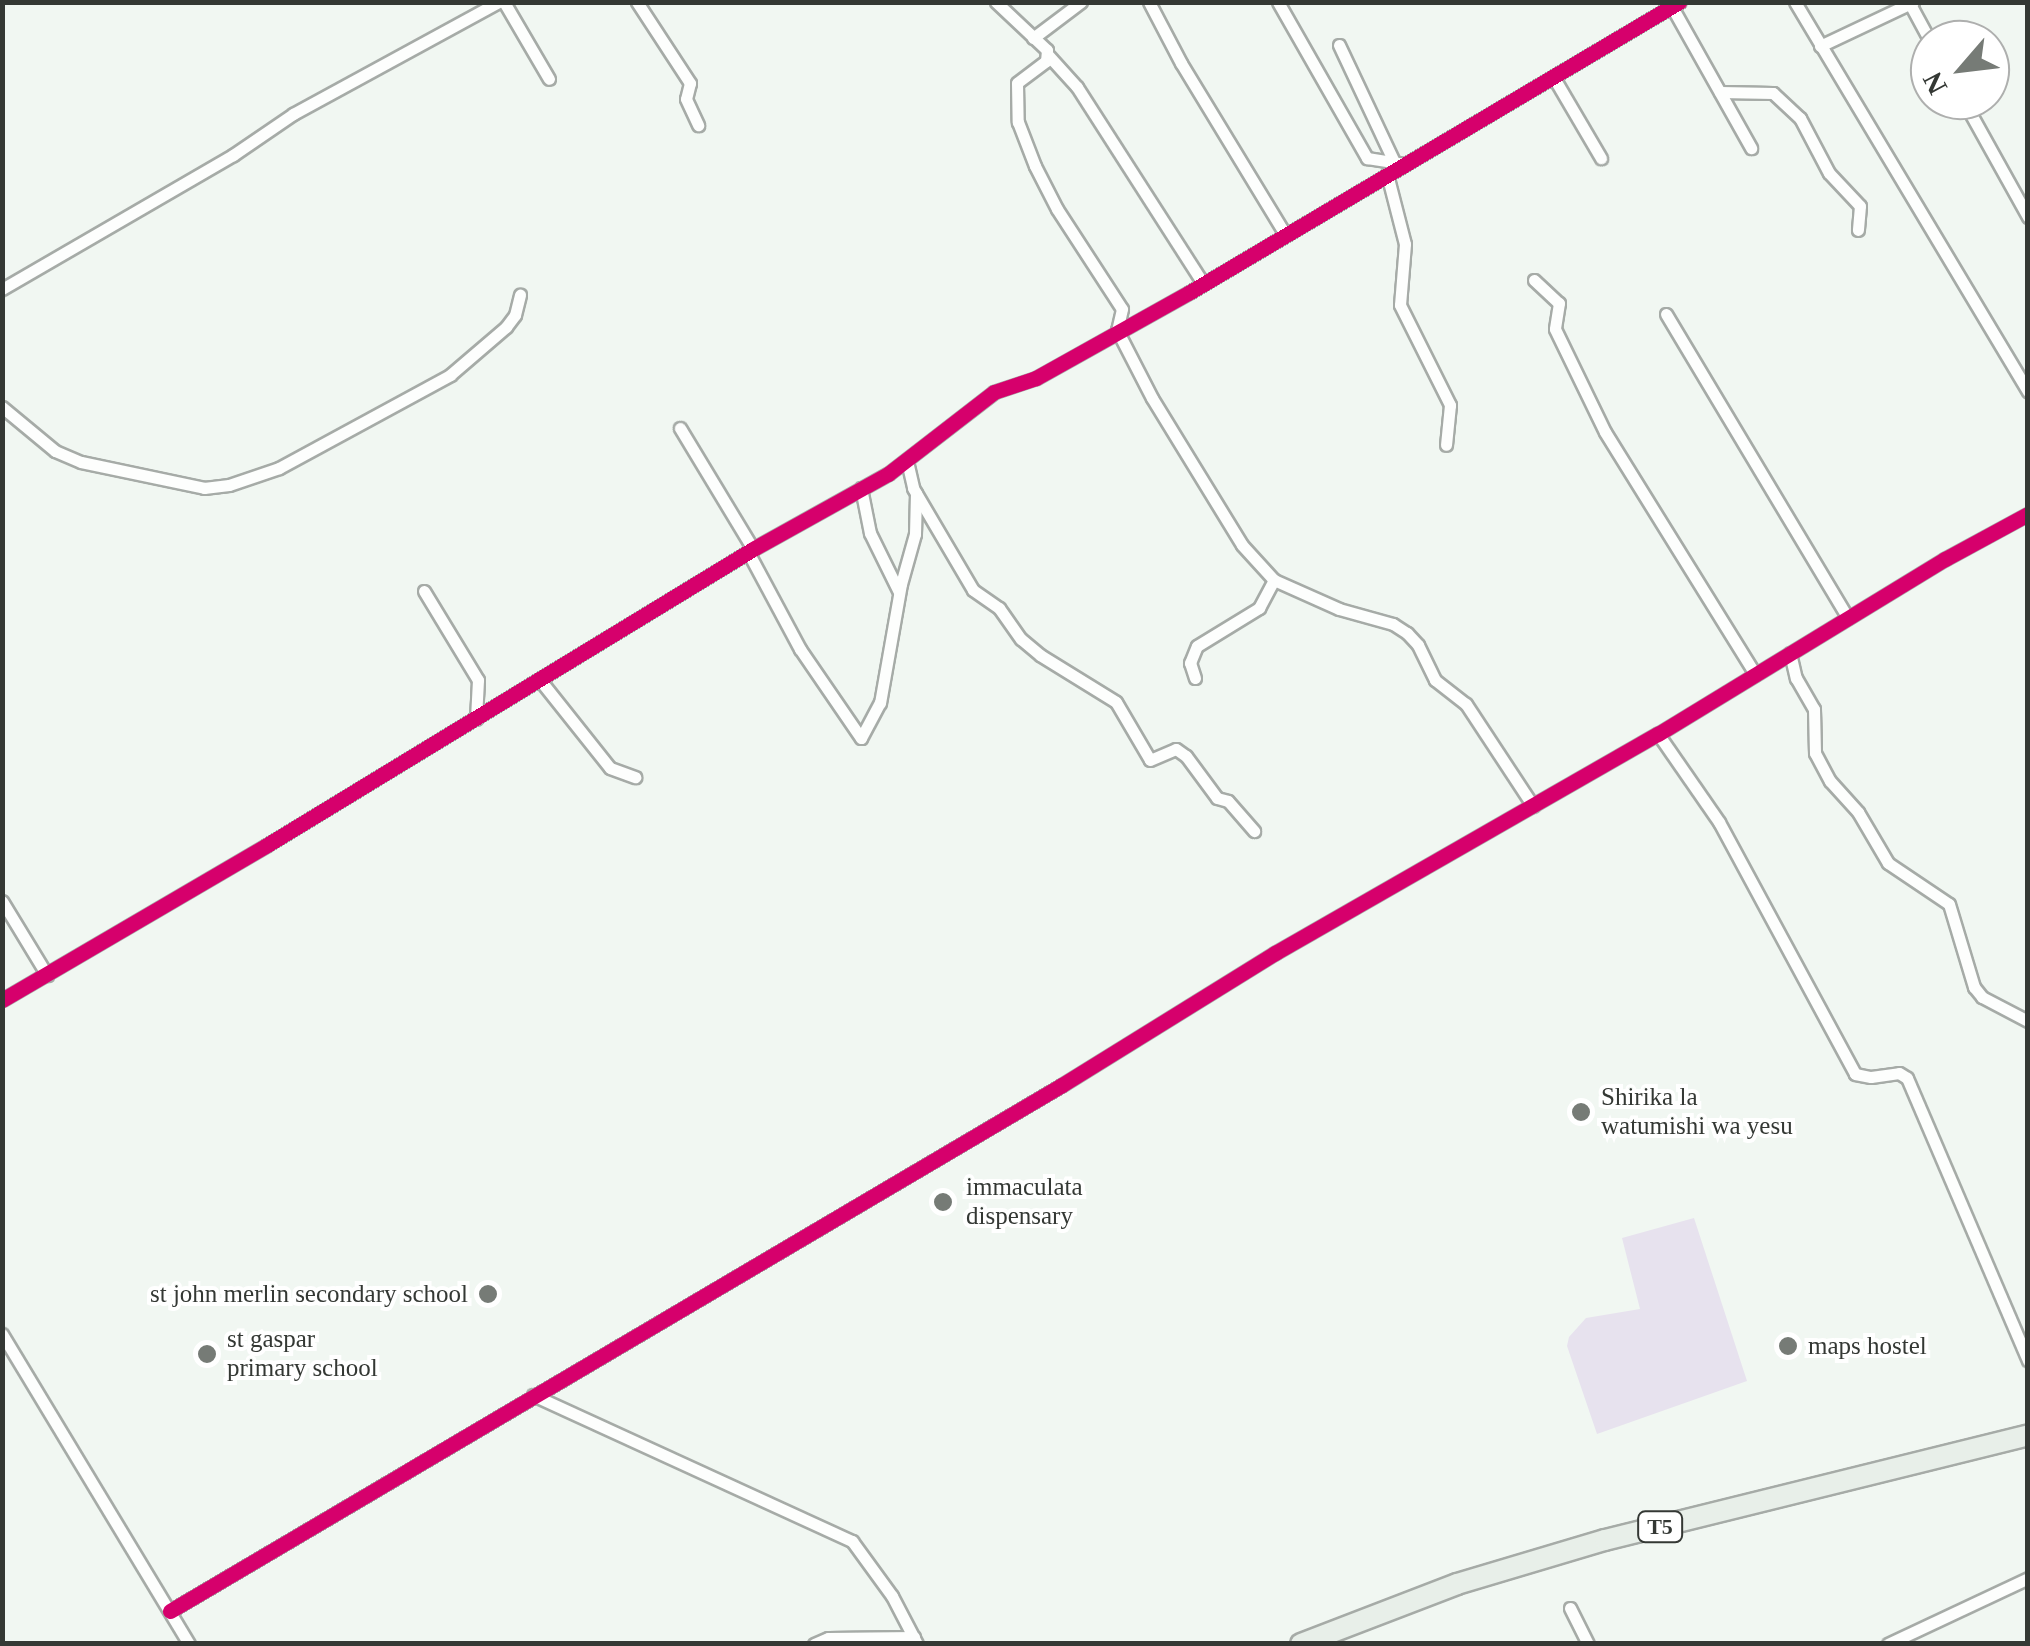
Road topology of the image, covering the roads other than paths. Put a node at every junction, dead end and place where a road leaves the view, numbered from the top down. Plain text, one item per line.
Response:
1 (501, 2) edge
2 (637, 2) edge
3 (996, 2) edge
4 (1082, 2) edge
5 (1149, 2) edge
6 (1278, 2) edge
7 (1796, 2) edge
8 (1911, 3) edge
9 (1676, 5) edge
10 (1033, 38) junction
11 (1339, 45) dead end
12 (1820, 46) junction
13 (1048, 55) junction
14 (1554, 78) junction
15 (548, 79) dead end
16 (1720, 92) junction
17 (1974, 120) edge
18 (698, 125) dead end
19 (1750, 148) dead end
20 (1601, 158) dead end
21 (1398, 162) junction
22 (1387, 174) junction
23 (2028, 217) edge
24 (1858, 230) dead end
25 (1285, 234) junction
26 (1534, 280) dead end
27 (1203, 283) junction
28 (2, 289) edge
29 (520, 295) dead end
30 (1666, 314) dead end
31 (1117, 330) junction
32 (2028, 392) edge
33 (2, 408) edge
34 (680, 428) dead end
35 (1446, 445) dead end
36 (907, 461) junction
37 (861, 488) junction
38 (916, 493) junction
39 (2028, 514) edge
40 (750, 551) junction
41 (1274, 580) junction
42 (424, 591) dead end
43 (899, 592) junction
44 (1848, 618) junction
45 (1790, 653) junction
46 (1755, 674) junction
47 (1195, 678) dead end
48 (540, 680) junction
49 (476, 719) junction
50 (1658, 734) junction
51 (635, 778) dead end
52 (1534, 806) junction
53 (1254, 831) dead end
54 (2, 901) edge
55 (47, 976) junction
56 (2, 1000) edge
57 (2028, 1021) edge
58 (2, 1334) edge
59 (2028, 1360) edge
60 (534, 1395) junction
61 (2028, 1435) edge
62 (2028, 1578) edge
63 (1570, 1608) dead end
64 (170, 1611) junction
65 (916, 1640) edge
66 (188, 1644) edge
67 (814, 1644) edge
68 (1301, 1644) edge
69 (1588, 1644) edge
70 (1888, 1644) edge

1 - 15 street
1 - 28 street
2 - 18 street
3 - 10 street
4 - 10 street
5 - 25 street
6 - 21 street
7 - 12 street
8 - 12 street
9 - 14 street
9 - 16 street
10 - 13 street
11 - 21 street
12 - 32 street
13 - 27 street
13 - 31 street
14 - 20 street
14 - 21 street
16 - 19 street
16 - 24 street
17 - 23 street
21 - 22 street
22 - 25 street
22 - 35 street
25 - 27 street
26 - 46 street
27 - 31 street
29 - 33 street
30 - 44 street
31 - 36 street
31 - 41 street
34 - 40 street
36 - 37 street
36 - 38 street
37 - 40 street
37 - 43 street
38 - 43 street
38 - 53 street
39 - 44 street
40 - 43 street
40 - 48 street
41 - 47 street
41 - 52 street
42 - 49 street
44 - 45 street
45 - 46 street
45 - 57 street
46 - 50 street
48 - 49 street
48 - 51 street
49 - 55 street
50 - 52 street
50 - 59 street
52 - 60 street
54 - 55 street
55 - 56 street
58 - 64 street
60 - 64 street
60 - 65 street
61 - 68 highway, T5
62 - 70 street
63 - 69 street
64 - 66 street
65 - 67 street

